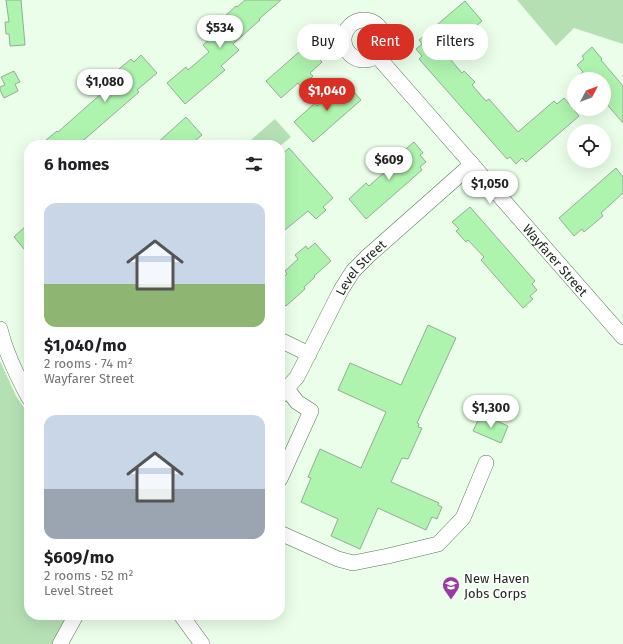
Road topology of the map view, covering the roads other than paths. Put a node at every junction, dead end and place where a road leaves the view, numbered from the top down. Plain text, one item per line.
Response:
1 (381, 60) edge
2 (472, 164) junction
3 (0, 329) edge
4 (623, 337) edge
5 (285, 342) edge
6 (309, 354) junction
7 (24, 388) edge
8 (285, 391) edge
9 (285, 394) edge
10 (486, 463) dead end
11 (285, 468) edge
12 (285, 535) edge
13 (73, 620) edge
14 (185, 620) edge
15 (60, 644) edge
16 (202, 644) edge

1 - 2 street, Wayfarer Street
2 - 4 street, Wayfarer Street
2 - 6 street, Level Street
3 - 7 street
5 - 6 street
6 - 8 street, Level Street
9 - 11 street
10 - 12 street
13 - 15 street
14 - 16 street

